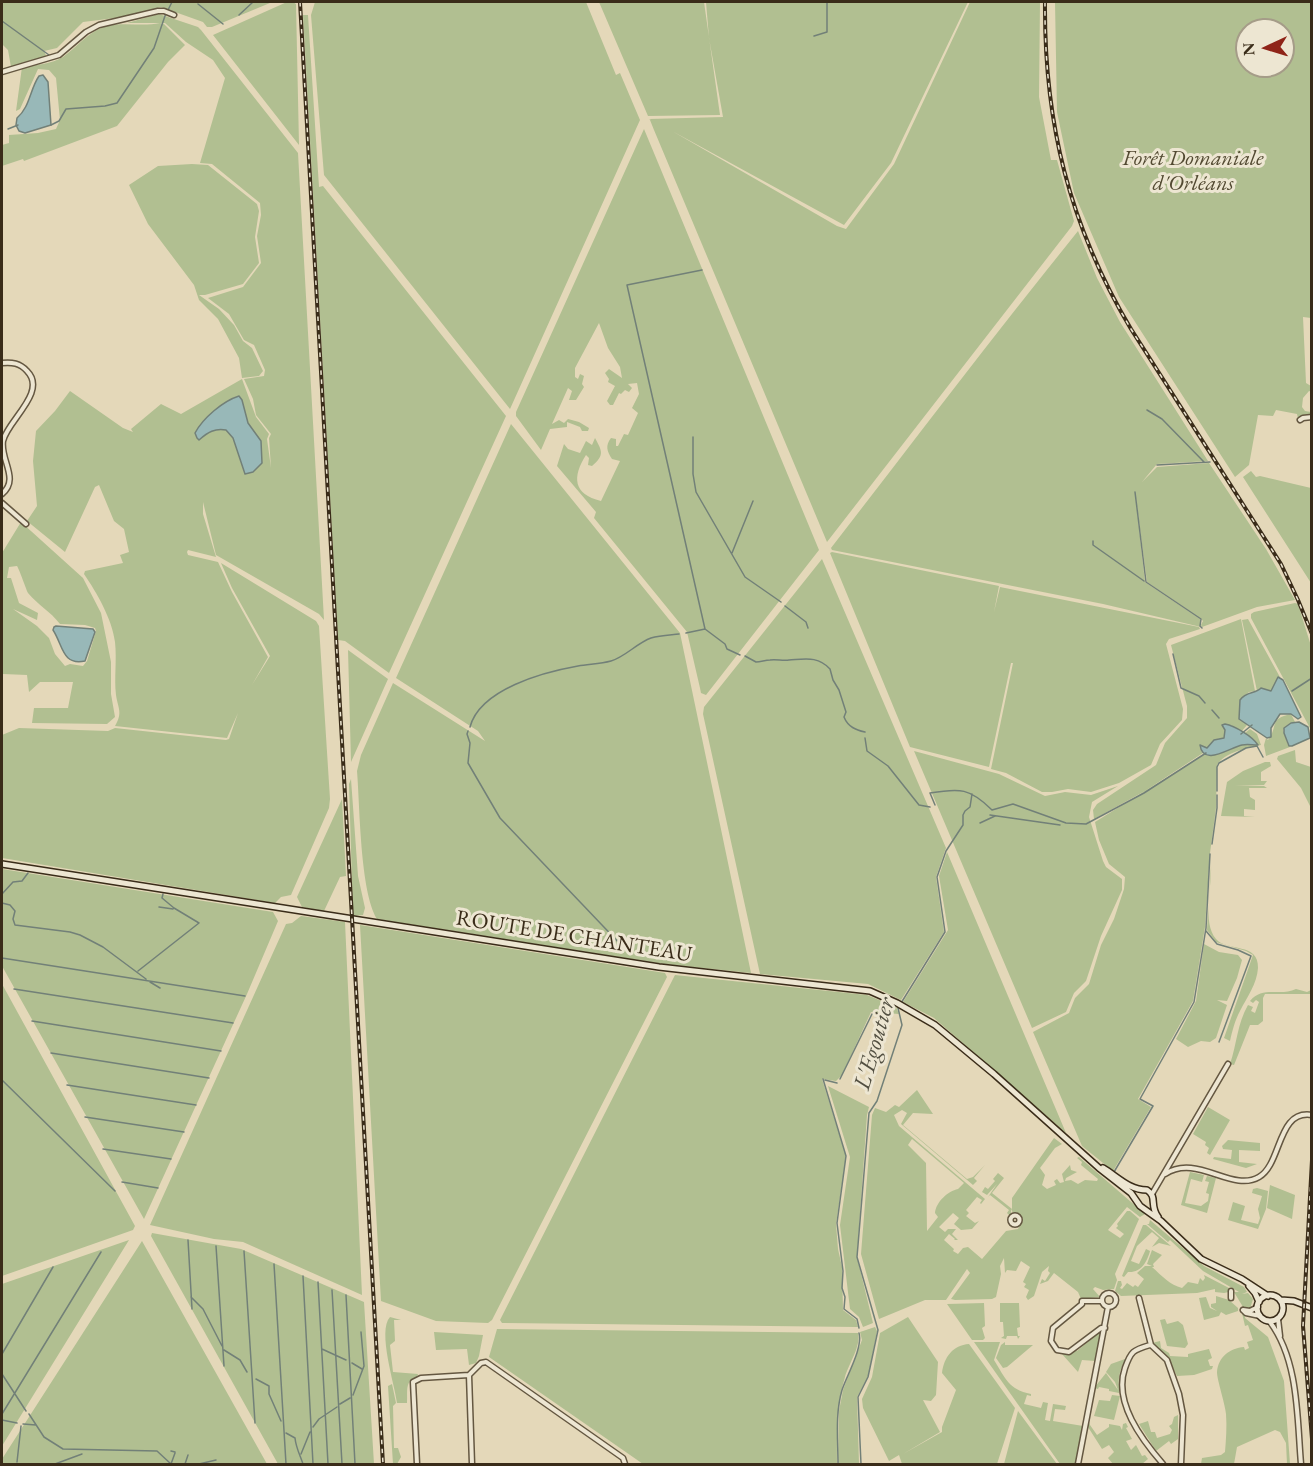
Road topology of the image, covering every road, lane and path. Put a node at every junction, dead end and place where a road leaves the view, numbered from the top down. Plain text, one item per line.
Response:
1 (174, 15) dead end
2 (2, 72) edge
3 (2, 363) edge
4 (1311, 417) edge
5 (1300, 420) dead end
6 (2, 494) edge
7 (2, 503) edge
8 (26, 524) dead end
9 (2, 864) edge
10 (1228, 1064) dead end
11 (1311, 1115) edge
12 (1088, 1158) junction
13 (1164, 1176) junction
14 (1143, 1190) junction
15 (1152, 1194) junction
16 (1136, 1198) junction
17 (1152, 1203) junction
18 (1142, 1206) junction
19 (1161, 1221) junction
20 (1230, 1274) junction
21 (1231, 1291) dead end
22 (1268, 1296) junction
23 (1139, 1298) dead end
24 (1231, 1298) dead end
25 (1281, 1300) junction
26 (1102, 1301) junction
27 (1258, 1305) junction
28 (1302, 1305) junction
29 (1108, 1307) junction
30 (1311, 1308) edge
31 (1283, 1311) junction
32 (1260, 1316) junction
33 (1278, 1319) junction
34 (1270, 1322) junction
35 (1105, 1328) junction
36 (1281, 1343) junction
37 (1151, 1345) junction
38 (469, 1375) junction
39 (417, 1464) edge
40 (472, 1464) edge
41 (625, 1464) edge
42 (1078, 1464) edge
43 (1163, 1464) edge
44 (1181, 1464) edge
45 (1301, 1464) edge

1 - 2 street
3 - 6 street
4 - 5 street
7 - 8 street
9 - 12 main road, ROUTE DE CHANTEAU
10 - 13 street
11 - 13 street
12 - 14 main road, ROUTE DE CHANTEAU
12 - 16 main road, ROUTE DE CHANTEAU
13 - 14 street
13 - 15 street
14 - 15 main road, ROUTE DE CHANTEAU
14 - 16 main road
15 - 17 main road, ROUTE DE CHANTEAU
16 - 18 main road, ROUTE DE CHANTEAU
17 - 18 main road
17 - 19 main road, ROUTE DE CHANTEAU
18 - 19 main road, ROUTE DE CHANTEAU
19 - 20 main road, ROUTE DE CHANTEAU
20 - 22 main road, ROUTE DE CHANTEAU
20 - 27 main road, ROUTE DE CHANTEAU
21 - 24 street
22 - 25 main road
22 - 27 main road
23 - 37 street
25 - 28 main road
25 - 31 main road
26 - 29 street
26 - 29 street
26 - 35 street
27 - 32 main road
27 - 32 street
28 - 30 main road
28 - 31 main road
29 - 35 street
31 - 33 main road
32 - 34 main road
33 - 34 main road
33 - 36 street
34 - 36 street
35 - 42 street
36 - 45 street
37 - 43 street
37 - 44 street
38 - 39 street
38 - 40 street
38 - 41 street

